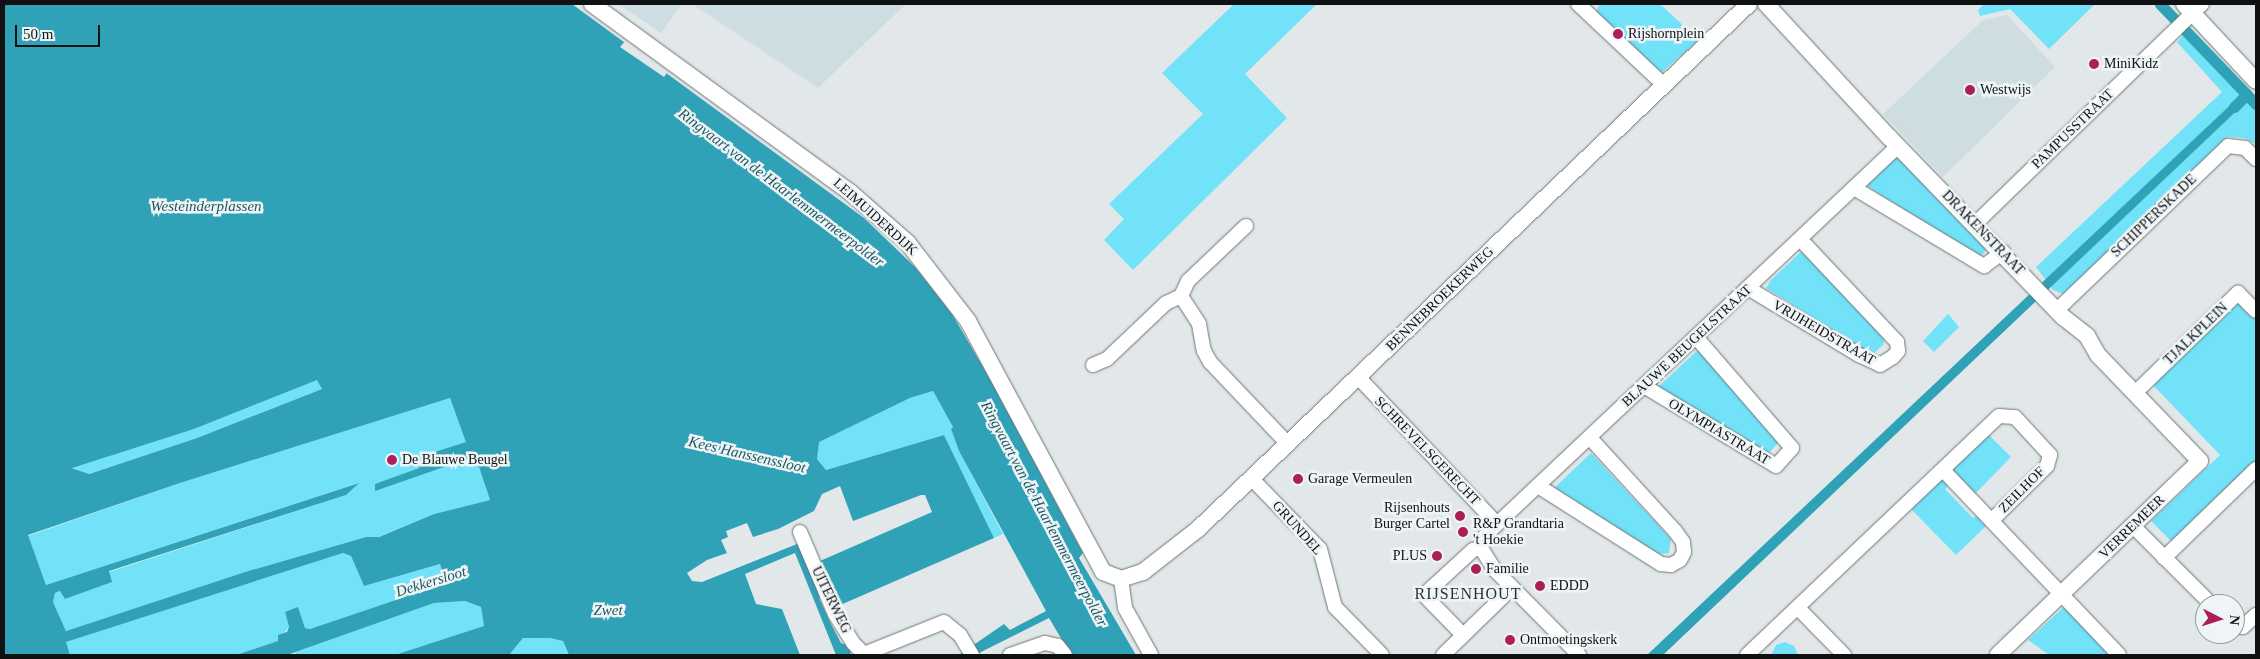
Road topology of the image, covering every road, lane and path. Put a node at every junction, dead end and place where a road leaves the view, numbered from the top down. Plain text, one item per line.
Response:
1 (592, 4) edge
2 (1750, 4) edge
3 (1766, 4) edge
4 (1585, 6) edge
5 (2191, 9) edge
6 (2256, 81) edge
7 (1664, 85) junction
8 (1898, 146) junction
9 (2256, 159) edge
10 (1854, 188) junction
11 (1976, 224) junction
12 (1246, 226) dead end
13 (1800, 239) junction
14 (2004, 252) junction
15 (1748, 288) junction
16 (1181, 296) junction
17 (2053, 304) junction
18 (2256, 311) edge
19 (1696, 338) junction
20 (1093, 365) dead end
21 (1358, 378) junction
22 (1644, 386) junction
23 (2135, 392) junction
24 (1590, 438) junction
25 (1288, 444) junction
26 (2200, 460) joint
27 (2256, 469) edge
28 (1943, 470) junction
29 (1254, 476) junction
30 (1538, 486) junction
31 (1992, 520) junction
32 (1497, 524) junction
33 (2133, 526) junction
34 (800, 532) dead end
35 (1481, 548) junction
36 (2164, 558) junction
37 (1121, 579) junction
38 (1512, 588) junction
39 (2063, 594) junction
40 (2202, 594) edge
41 (1798, 608) junction
42 (2256, 614) edge
43 (2245, 622) edge
44 (1463, 635) junction
45 (970, 650) edge
46 (1010, 655) edge
47 (1065, 655) edge
48 (1151, 655) edge
49 (1382, 655) edge
50 (1442, 655) edge
51 (1579, 655) edge
52 (1747, 655) edge
53 (1844, 655) edge
54 (1998, 655) edge
55 (2119, 655) edge

1 - 37 street, LEIMUIDERDIJK
2 - 7 street, BENNEBROEKERWEG
3 - 8 street, DRAKENSTRAAT
4 - 7 street
5 - 6 street
5 - 11 street, PAMPUSSTRAAT
7 - 21 street, BENNEBROEKERWEG
8 - 10 street, BLAUWE BEUGELSTRAAT
8 - 11 street, DRAKENSTRAAT
9 - 17 street, SCHIPPERSKADE
10 - 13 street, BLAUWE BEUGELSTRAAT
10 - 14 street
11 - 14 street, DRAKENSTRAAT
12 - 16 street
13 - 15 street, BLAUWE BEUGELSTRAAT
13 - 15 street, VRIJHEIDSTRAAT
14 - 17 street, DRAKENSTRAAT
15 - 19 street, BLAUWE BEUGELSTRAAT
16 - 20 street
16 - 25 street
17 - 23 street, DRAKENSTRAAT
18 - 23 street, TJALKPLEIN
19 - 22 street, BLAUWE BEUGELSTRAAT
19 - 22 street, OLYMPIASTRAAT
21 - 25 street, BENNEBROEKERWEG
21 - 32 street, SCHREVELSGERECHT
22 - 24 street, BLAUWE BEUGELSTRAAT
23 - 26 street, DRAKENSTRAAT
24 - 30 street, BLAUWE BEUGELSTRAAT
24 - 30 street
25 - 29 street, BENNEBROEKERWEG
26 - 33 street, VERREMEER
27 - 36 street
28 - 31 street, ZEILHOF
28 - 31 street, ZEILHOF
28 - 41 street, ZEILHOF
29 - 37 street, BENNEBROEKERWEG
29 - 49 street, GRUNDEL
30 - 32 street, BLAUWE BEUGELSTRAAT
31 - 39 street, ZEILHOF
32 - 35 street, BLAUWE BEUGELSTRAAT
33 - 36 street
33 - 39 street, VERREMEER
34 - 45 street, UITERWEG
35 - 38 street
35 - 44 street
36 - 40 street
37 - 48 street
38 - 44 street
38 - 51 street
39 - 54 street, VERREMEER
39 - 55 street
41 - 52 street, ZEILHOF
41 - 53 street
42 - 43 street
44 - 50 street
46 - 47 street

